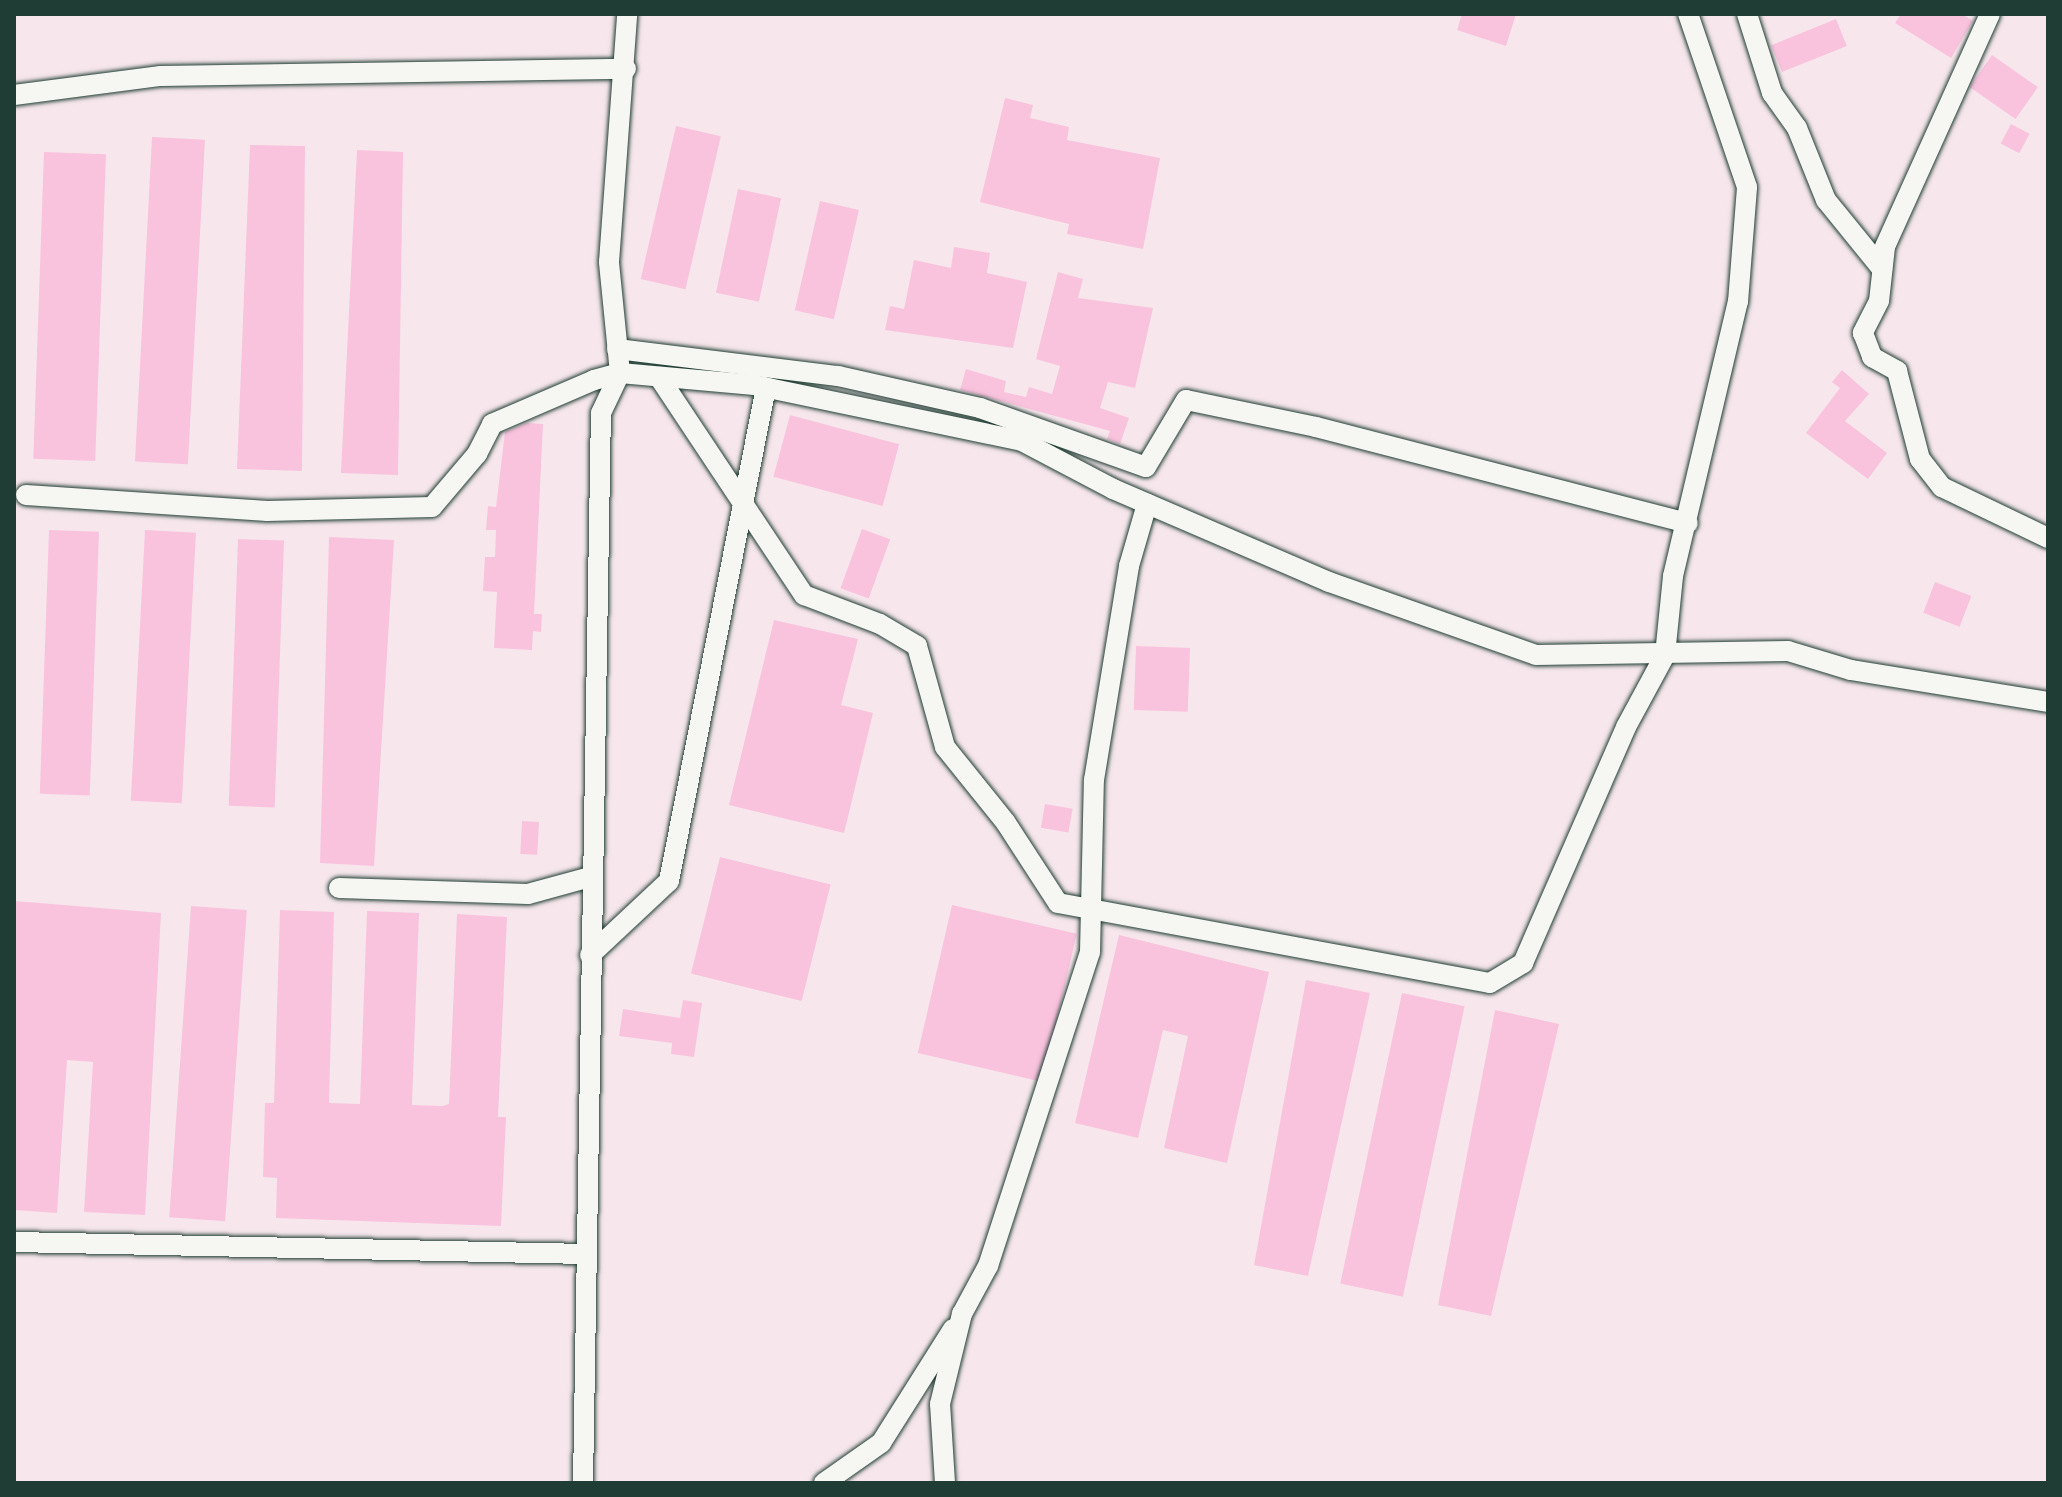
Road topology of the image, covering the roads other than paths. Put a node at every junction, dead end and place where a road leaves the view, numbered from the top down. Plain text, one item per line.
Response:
1 (627, 14) edge
2 (1688, 14) edge
3 (1747, 14) edge
4 (1990, 14) edge
5 (626, 69) junction
6 (14, 95) edge
7 (1882, 269) junction
8 (617, 349) junction
9 (620, 373) junction
10 (659, 377) junction
11 (766, 387) junction
12 (26, 495) dead end
13 (746, 503) junction
14 (1147, 504) junction
15 (1688, 523) junction
16 (2048, 538) edge
17 (1665, 655) junction
18 (2048, 702) edge
19 (590, 877) junction
20 (339, 888) dead end
21 (1087, 912) junction
22 (590, 955) junction
23 (14, 1242) edge
24 (585, 1254) junction
25 (962, 1314) junction
26 (583, 1483) edge
27 (824, 1483) edge
28 (945, 1483) edge

1 - 5 street
2 - 15 street
3 - 7 street
4 - 7 street
5 - 6 street
5 - 8 street
7 - 16 street
8 - 9 street
8 - 15 street
9 - 10 street
9 - 12 street
9 - 19 street
10 - 11 street
10 - 13 street
11 - 13 street
11 - 14 street
13 - 21 street
13 - 22 street
14 - 17 street
14 - 21 street
15 - 17 street
17 - 18 street
17 - 21 street
19 - 20 street
19 - 22 street
21 - 25 street
22 - 24 street
23 - 24 street
24 - 26 street
25 - 27 street
25 - 28 street

